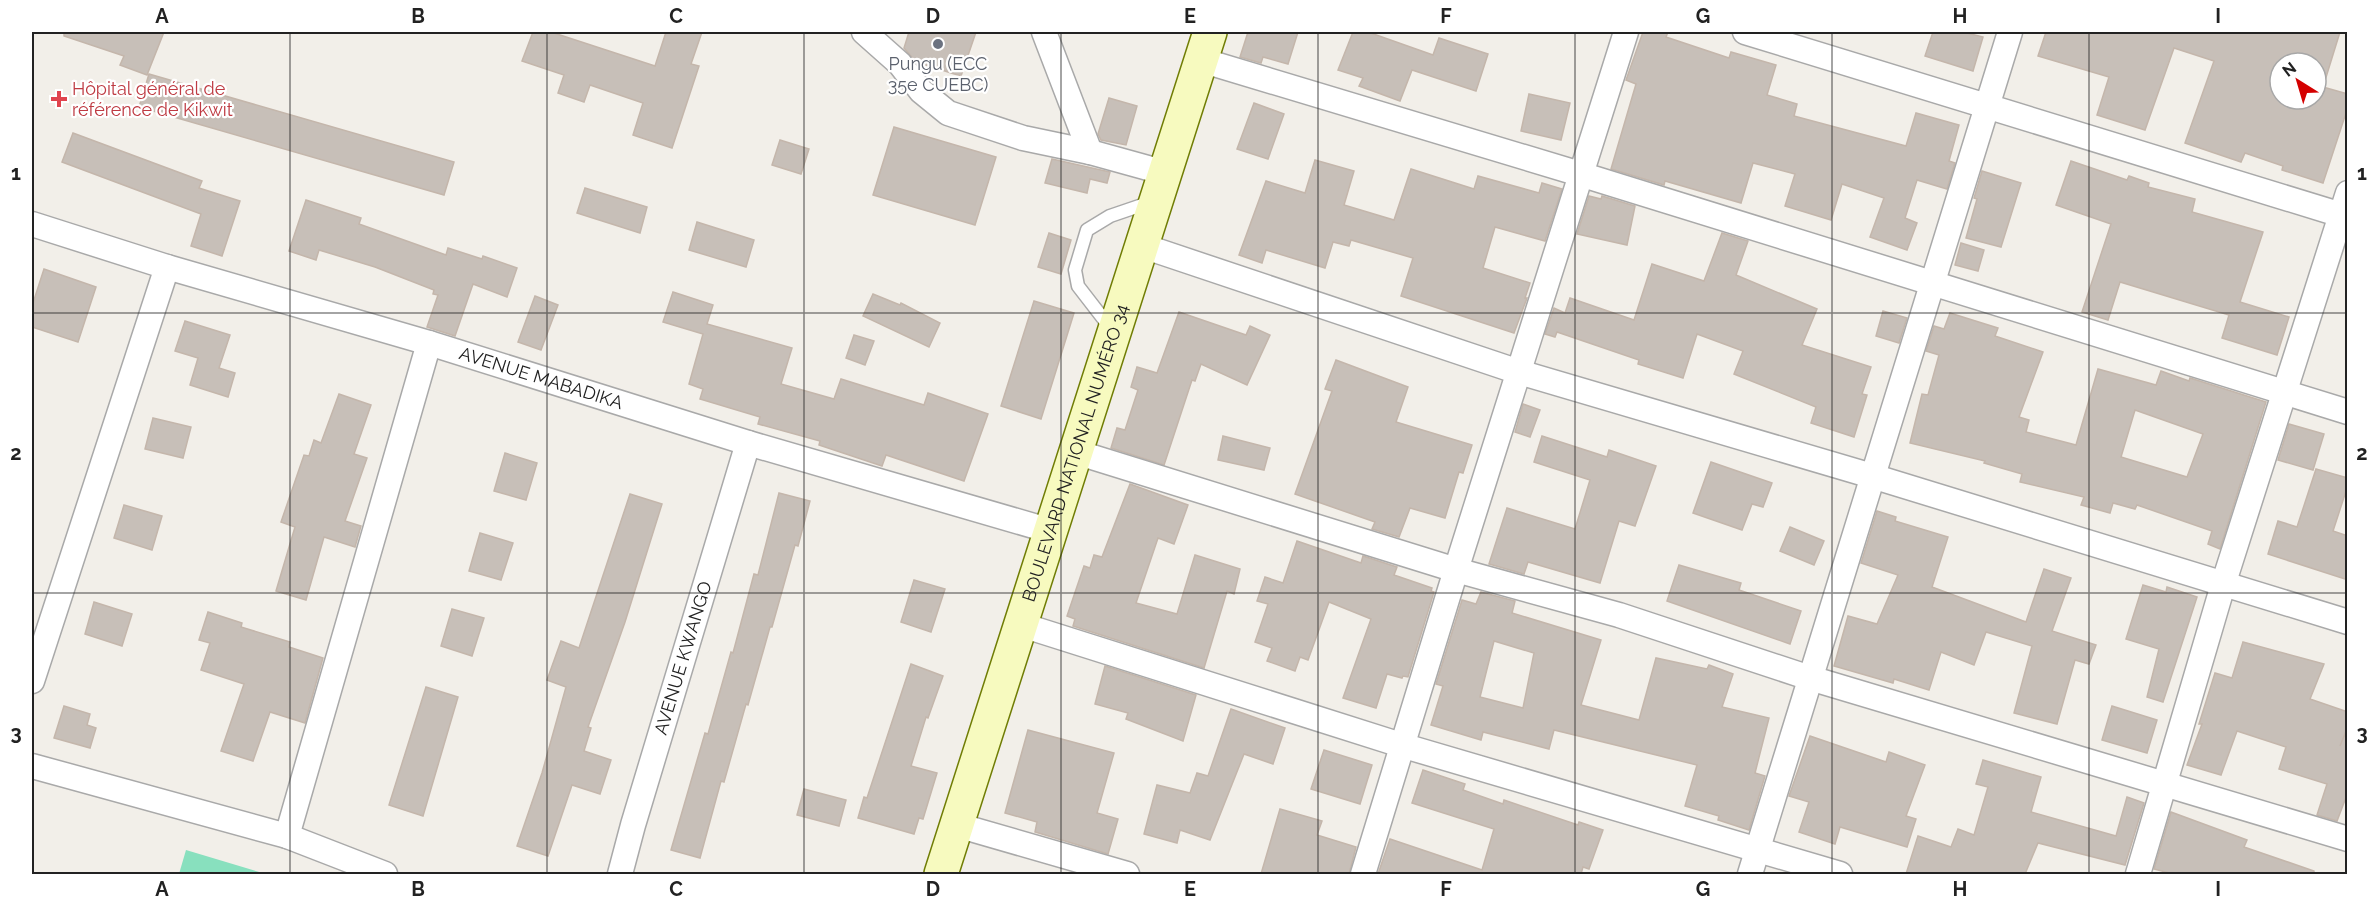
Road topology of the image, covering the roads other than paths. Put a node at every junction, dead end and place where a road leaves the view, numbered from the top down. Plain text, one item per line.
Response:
1 (864, 32) edge
2 (1044, 32) edge
3 (1626, 32) edge
4 (1745, 32) edge
5 (2010, 32) edge
6 (1206, 46) edge
7 (1987, 105) junction
8 (1090, 152) junction
9 (1580, 174) junction
10 (1162, 186) junction
11 (2345, 208) edge
12 (32, 224) edge
13 (1143, 246) junction
14 (167, 267) junction
15 (1934, 284) junction
16 (1114, 333) junction
17 (429, 343) junction
18 (1519, 372) junction
19 (2284, 393) junction
20 (2348, 412) edge
21 (748, 443) junction
22 (1076, 452) junction
23 (1872, 476) junction
24 (1052, 531) junction
25 (1456, 570) junction
26 (2223, 585) junction
27 (2348, 622) edge
28 (1022, 625) junction
29 (1810, 678) junction
30 (32, 681) edge
31 (1401, 745) junction
32 (32, 766) edge
33 (2164, 784) junction
34 (957, 825) junction
35 (287, 836) junction
36 (2348, 839) edge
37 (1758, 849) junction
38 (386, 874) edge
39 (620, 874) edge
40 (941, 874) edge
41 (1126, 874) edge
42 (1363, 874) edge
43 (1750, 874) edge
44 (1840, 874) edge
45 (2138, 874) edge

1 - 8 street
2 - 8 street
3 - 9 street
4 - 7 street
5 - 7 street
6 - 9 street
6 - 10 main road, BOULEVARD NATIONAL NUMÉRO 34
7 - 11 street
7 - 15 street
8 - 10 street
9 - 15 street
9 - 18 street
10 - 13 main road, BOULEVARD NATIONAL NUMÉRO 34
10 - 16 lane
11 - 19 street
12 - 14 street, AVENUE MABADIKA
13 - 16 main road, BOULEVARD NATIONAL NUMÉRO 34
13 - 18 street
14 - 17 street, AVENUE MABADIKA
14 - 30 street
15 - 19 street
15 - 23 street
16 - 22 main road, BOULEVARD NATIONAL NUMÉRO 34
17 - 21 street, AVENUE MABADIKA
17 - 35 street
18 - 23 street
18 - 25 street
19 - 20 street
19 - 26 street
21 - 24 street, AVENUE MABADIKA
21 - 39 street, AVENUE KWANGO
22 - 24 main road, BOULEVARD NATIONAL NUMÉRO 34
22 - 25 street
23 - 26 street
23 - 29 street
24 - 28 main road, BOULEVARD NATIONAL NUMÉRO 34
25 - 29 street
25 - 31 street
26 - 27 street
26 - 33 street
28 - 31 street
28 - 34 main road, BOULEVARD NATIONAL NUMÉRO 34
29 - 33 street
29 - 37 street
31 - 37 street
31 - 42 street
32 - 35 street
33 - 36 street
33 - 45 street
34 - 40 main road, BOULEVARD NATIONAL NUMÉRO 34
34 - 41 street
35 - 38 street
37 - 43 street
37 - 44 street

